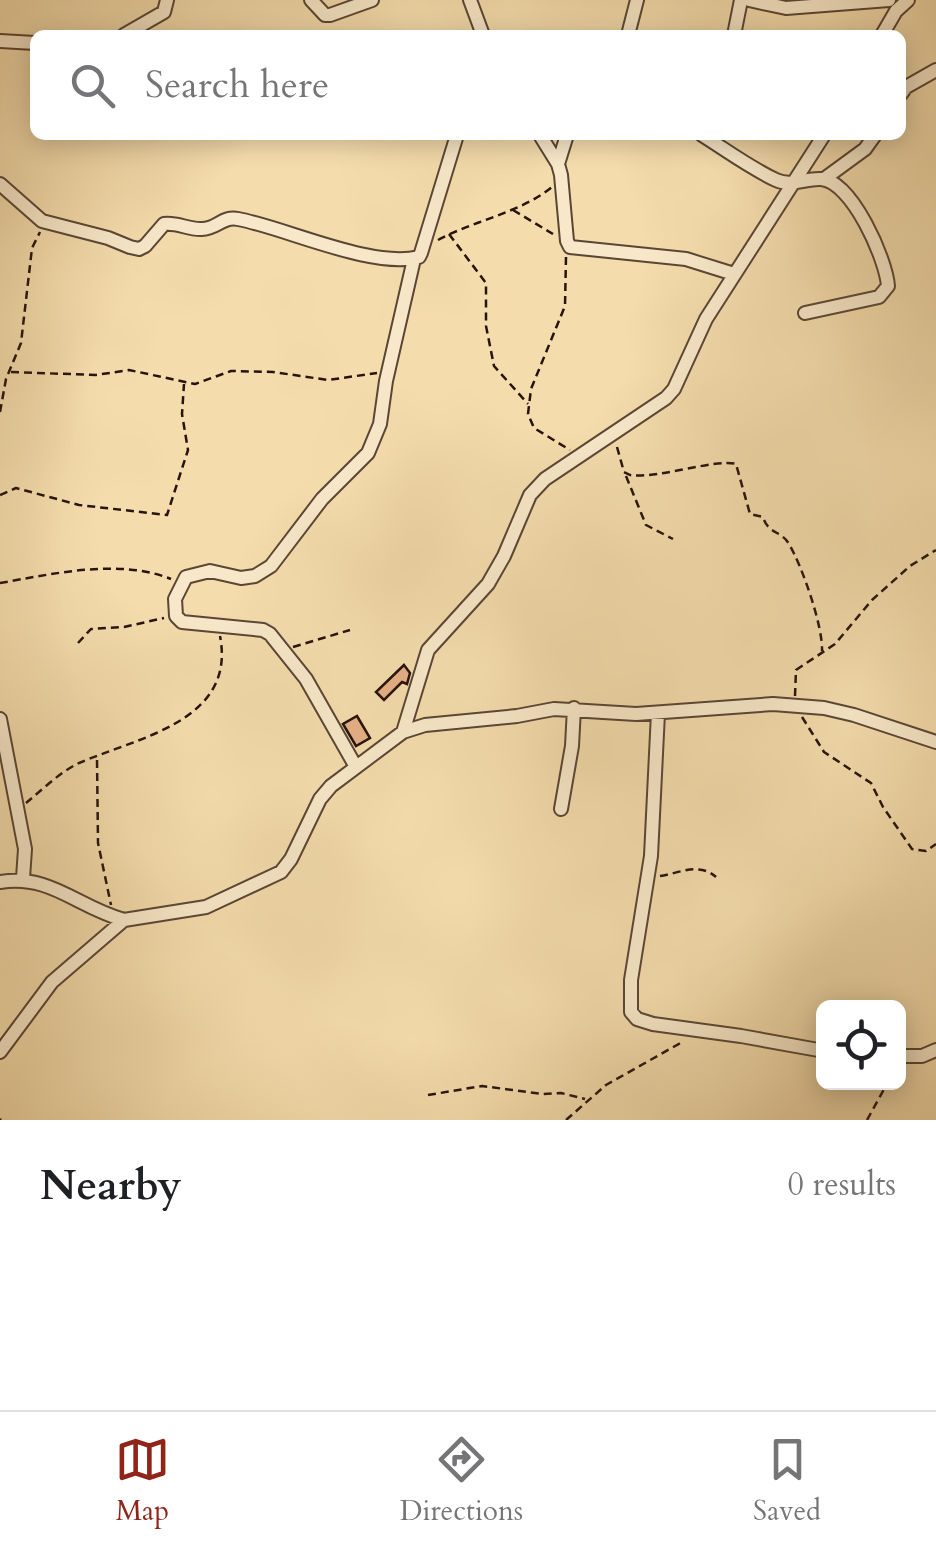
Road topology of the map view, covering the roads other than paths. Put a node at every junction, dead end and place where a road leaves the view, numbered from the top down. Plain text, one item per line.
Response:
1 (167, 0) edge
2 (311, 0) edge
3 (372, 0) edge
4 (470, 0) edge
5 (637, 0) edge
6 (741, 0) edge
7 (749, 0) edge
8 (888, 0) edge
9 (908, 0) edge
10 (133, 30) edge
11 (480, 30) edge
12 (629, 30) edge
13 (735, 30) edge
14 (885, 30) edge
15 (0, 41) edge
16 (30, 43) edge
17 (936, 70) edge
18 (906, 90) edge
19 (456, 140) edge
20 (543, 140) edge
21 (565, 140) edge
22 (710, 140) edge
23 (821, 140) edge
24 (871, 140) edge
25 (560, 170) junction
26 (824, 178) junction
27 (793, 183) junction
28 (0, 184) edge
29 (417, 256) junction
30 (734, 274) junction
31 (805, 312) dead end
32 (574, 708) junction
33 (658, 713) junction
34 (0, 719) edge
35 (403, 732) junction
36 (936, 742) edge
37 (356, 768) junction
38 (561, 810) dead end
39 (23, 878) junction
40 (0, 882) edge
41 (118, 918) junction
42 (816, 1050) edge
43 (936, 1050) edge
44 (0, 1052) edge
45 (906, 1056) edge

1 - 10 street
2 - 3 street
4 - 11 street
5 - 12 street
6 - 13 street
7 - 8 street
9 - 14 street
15 - 16 street
17 - 18 street
19 - 29 street
20 - 25 street
21 - 25 street
22 - 27 street
23 - 27 street
24 - 26 street
25 - 30 street
26 - 27 street
26 - 31 street
27 - 30 street
28 - 29 street
29 - 37 street
30 - 35 street
32 - 33 street
32 - 35 street
32 - 38 street
33 - 36 street
33 - 42 street
34 - 39 street
35 - 37 street
37 - 41 street
39 - 40 street
39 - 41 street
41 - 44 street
43 - 45 street

